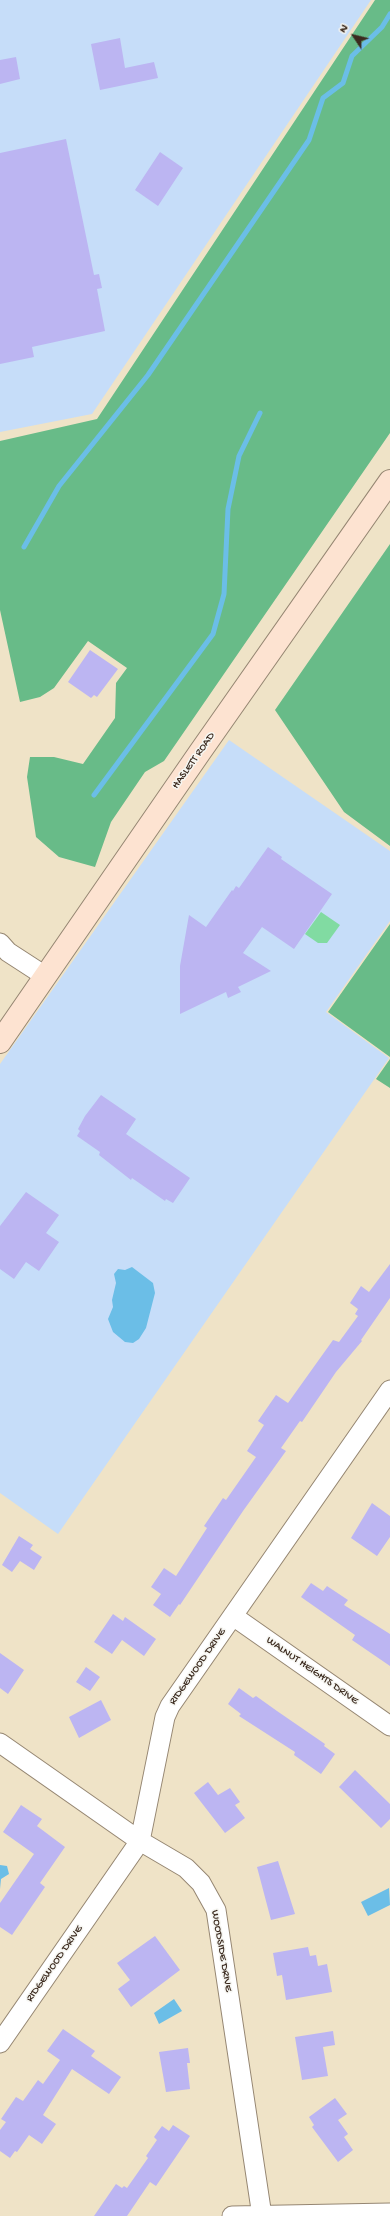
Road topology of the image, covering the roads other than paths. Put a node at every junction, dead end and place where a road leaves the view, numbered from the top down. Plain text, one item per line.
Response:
1 (390, 481) edge
2 (0, 943) edge
3 (46, 976) junction
4 (0, 1042) edge
5 (390, 1390) edge
6 (233, 1616) junction
7 (390, 1726) edge
8 (0, 1743) edge
9 (140, 1841) junction
10 (0, 2043) edge
11 (390, 2213) edge
12 (262, 2215) edge
13 (232, 2216) edge

1 - 3 main road, HASLETT ROAD
2 - 3 street
3 - 4 main road, HASLETT ROAD
5 - 6 street, RIDGEWOOD DRIVE
6 - 7 street, WALNUT HEIGHTS DRIVE
6 - 9 street, RIDGEWOOD DRIVE
8 - 9 street, WOODSIDE DRIVE
9 - 10 street, RIDGEWOOD DRIVE
9 - 12 street, WOODSIDE DRIVE
11 - 12 street
12 - 13 street

